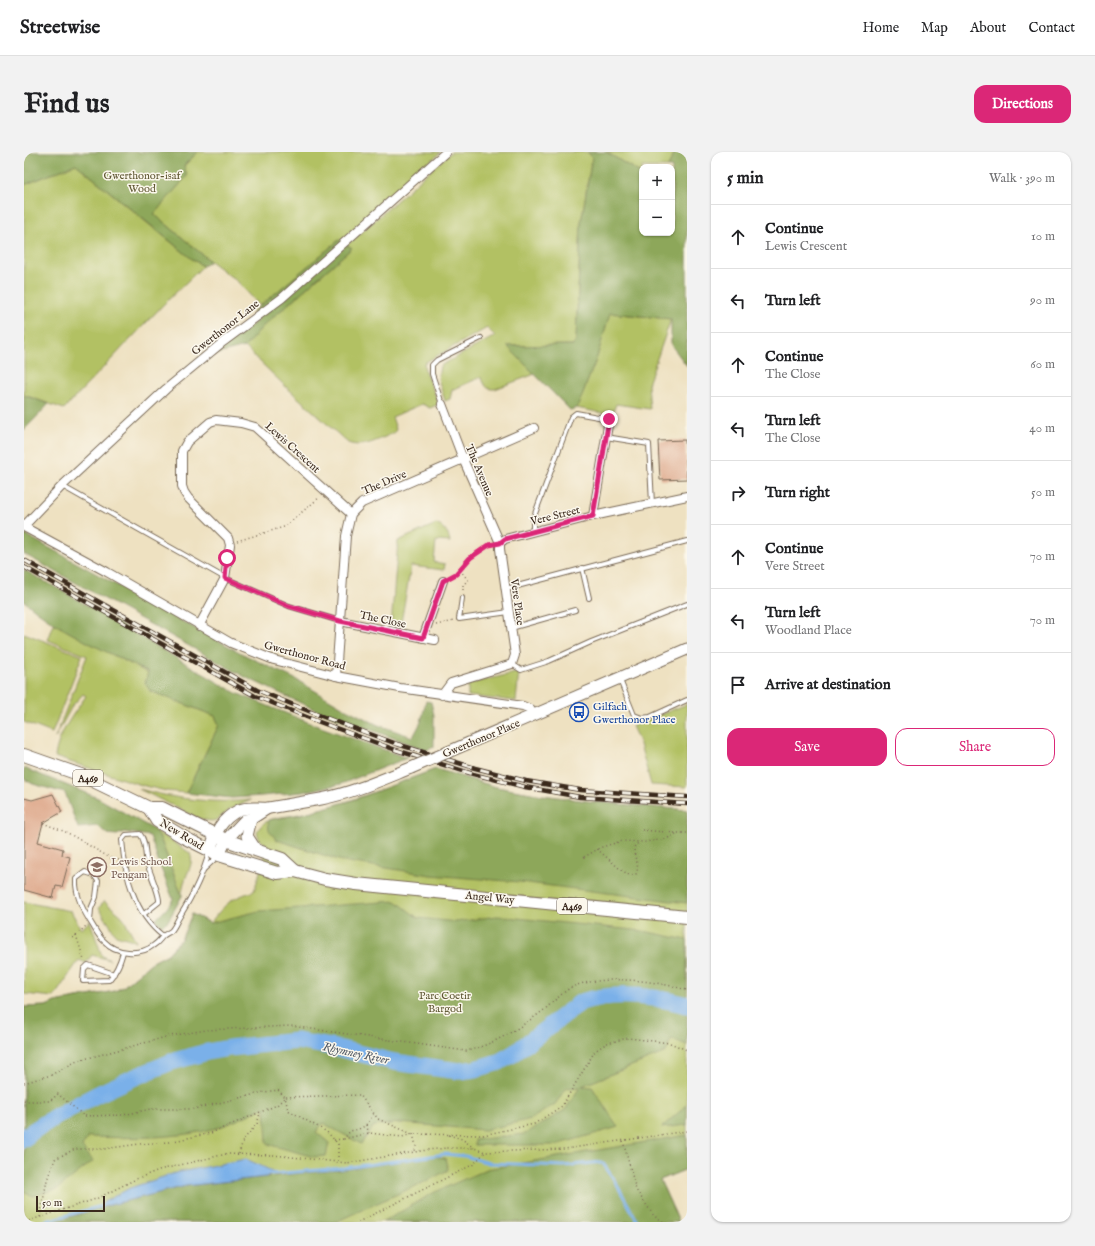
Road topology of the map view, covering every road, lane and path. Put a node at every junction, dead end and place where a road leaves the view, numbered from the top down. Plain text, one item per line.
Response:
1 (446, 152) edge
2 (481, 338) dead end
3 (442, 404) joint
4 (609, 419) joint
5 (534, 428) dead end
6 (606, 437) junction
7 (463, 459) junction
8 (62, 486) junction
9 (326, 492) junction
10 (687, 496) edge
11 (652, 504) junction
12 (351, 514) junction
13 (593, 516) junction
14 (24, 527) edge
15 (533, 532) junction
16 (687, 541) edge
17 (500, 543) junction
18 (230, 545) junction
19 (582, 568) junction
20 (460, 570) junction
21 (225, 578) junction
22 (443, 581) joint
23 (505, 589) junction
24 (462, 598) joint
25 (589, 598) dead end
26 (687, 604) edge
27 (575, 610) dead end
28 (509, 612) junction
29 (459, 619) junction
30 (340, 621) junction
31 (199, 626) junction
32 (511, 628) junction
33 (423, 638) junction
34 (435, 640) dead end
35 (687, 649) edge
36 (512, 664) junction
37 (336, 676) junction
38 (619, 678) junction
39 (442, 695) junction
40 (687, 700) edge
41 (534, 715) junction
42 (24, 755) edge
43 (149, 808) junction
44 (268, 808) junction
45 (250, 819) junction
46 (43, 823) dead end
47 (642, 830) dead end
48 (678, 833) junction
49 (687, 833) edge
50 (214, 834) junction
51 (226, 840) junction
52 (641, 842) junction
53 (597, 849) junction
54 (256, 850) junction
55 (214, 853) junction
56 (584, 857) dead end
57 (124, 862) junction
58 (204, 870) junction
59 (295, 871) junction
60 (144, 914) junction
61 (687, 917) edge
62 (90, 921) junction
63 (76, 935) junction
64 (163, 936) junction
65 (73, 938) dead end
66 (123, 952) junction
67 (84, 962) dead end
68 (114, 974) junction
69 (687, 990) edge
70 (687, 1050) edge
71 (24, 1083) edge
72 (285, 1097) junction
73 (24, 1100) edge
74 (260, 1112) junction
75 (374, 1113) junction
76 (366, 1125) junction
77 (687, 1131) edge
78 (369, 1133) junction
79 (412, 1134) junction
80 (447, 1134) junction
81 (344, 1139) junction
82 (334, 1140) junction
83 (623, 1140) junction
84 (474, 1148) junction
85 (415, 1152) junction
86 (485, 1152) junction
87 (239, 1154) junction
88 (338, 1162) junction
89 (40, 1217) junction
90 (25, 1222) edge
91 (358, 1222) edge
92 (664, 1222) edge

1 - 8 street, Gwerthonor Lane
2 - 3 lane
3 - 7 street, The Avenue
4 - 6 street
4 - 15 lane
5 - 7 street, The Drive
6 - 11 lane
6 - 13 street
7 - 12 street, The Drive
7 - 17 street, The Avenue
8 - 14 street, Gwerthonor Lane
8 - 21 lane
9 - 12 street, Lewis Crescent
9 - 18 path
9 - 18 street, Lewis Crescent
10 - 11 street, Vere Street
11 - 13 street, Vere Street
12 - 30 street
13 - 15 street, Vere Street
14 - 31 street, Gwerthonor Road
15 - 17 street, Vere Street
16 - 19 lane
17 - 20 path
17 - 23 street, Vere Place
18 - 21 street
19 - 23 lane
19 - 25 lane
20 - 22 path
20 - 24 path
21 - 30 lane
21 - 31 street
22 - 33 street
23 - 28 street, Vere Place
24 - 29 lane
26 - 36 lane
27 - 32 lane
28 - 29 lane
28 - 32 street, Vere Place
29 - 33 path
30 - 33 street, The Close
30 - 37 street
31 - 37 street, Gwerthonor Road
32 - 36 street, Vere Place
33 - 34 street, The Close
35 - 38 street, Gwerthonor Place
36 - 39 street
37 - 39 street, Gwerthonor Road
38 - 40 lane
38 - 41 street, Gwerthonor Place
39 - 41 street, Gwerthonor Road
41 - 44 street, Gwerthonor Place, bridge
42 - 43 main road, New Road / A469
43 - 50 main road, New Road / A469
43 - 55 main road, New Road / A469
44 - 45 street, Gwerthonor Place
44 - 50 street, Gwerthonor Place
45 - 51 street, Gwerthonor Place
45 - 54 street
46 - 57 path
47 - 48 path
48 - 49 path
48 - 52 path
50 - 51 main road, New Road / A469
50 - 55 street
51 - 54 main road, Angel Way / A469
51 - 55 street, Gwerthonor Place
52 - 53 path
52 - 53 path
53 - 56 path
54 - 59 main road, Angel Way / A469
55 - 58 lane
55 - 58 lane
55 - 59 main road, Angel Way / A469
57 - 60 lane
57 - 60 lane
58 - 64 lane
59 - 61 main road, Angel Way / A469
60 - 64 lane
62 - 62 lane
62 - 63 path
62 - 66 lane
63 - 65 path
63 - 67 path
64 - 66 lane
66 - 68 lane
68 - 68 lane
69 - 71 path
70 - 80 path
72 - 73 path
72 - 74 path
72 - 75 path
72 - 82 path
74 - 87 path
74 - 89 path
75 - 76 path
75 - 79 path
76 - 78 path
76 - 81 path
77 - 83 path
78 - 79 path
78 - 81 path
79 - 80 path
79 - 85 path
80 - 84 path
81 - 82 path
82 - 88 path
83 - 86 path
83 - 92 path
84 - 85 path
84 - 86 path
85 - 88 path
86 - 91 path
87 - 88 path
87 - 89 path
89 - 90 path

